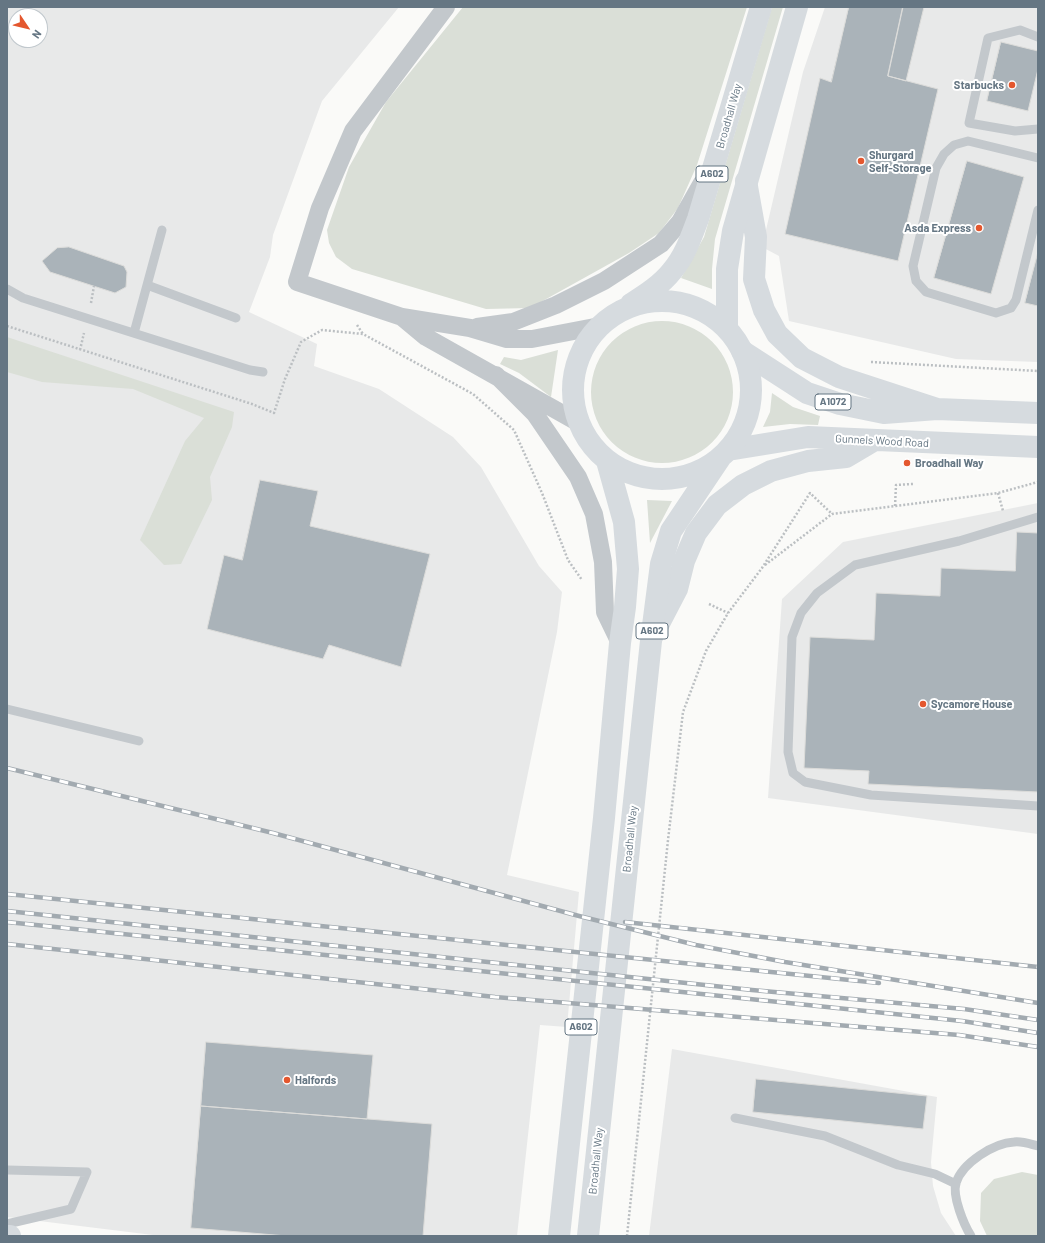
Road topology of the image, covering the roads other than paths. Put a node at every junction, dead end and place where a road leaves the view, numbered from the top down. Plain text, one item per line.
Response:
1 (446, 7) edge
2 (761, 7) edge
3 (797, 7) edge
4 (1038, 37) edge
5 (1038, 129) edge
6 (718, 154) junction
7 (1038, 158) edge
8 (746, 182) junction
9 (1038, 210) edge
10 (162, 230) dead end
11 (147, 285) junction
12 (7, 289) edge
13 (618, 313) junction
14 (402, 317) junction
15 (236, 318) dead end
16 (600, 326) junction
17 (470, 328) junction
18 (727, 329) junction
19 (134, 333) junction
20 (742, 351) junction
21 (263, 372) dead end
22 (496, 375) junction
23 (936, 408) junction
24 (1038, 413) edge
25 (579, 423) junction
26 (873, 441) junction
27 (1038, 448) edge
28 (724, 454) junction
29 (607, 461) junction
30 (1038, 517) edge
31 (651, 641) junction
32 (620, 643) junction
33 (7, 710) edge
34 (139, 741) dead end
35 (1038, 806) edge
36 (735, 1118) dead end
37 (1038, 1146) edge
38 (7, 1170) edge
39 (956, 1184) junction
40 (7, 1224) edge
41 (7, 1236) edge
42 (10, 1236) edge
43 (559, 1236) edge
44 (588, 1236) edge
45 (970, 1236) edge

1 - 14 street
2 - 6 main road, Broadhall Way / A602
3 - 8 main road
4 - 5 lane
6 - 13 main road, Broadhall Way / A602
6 - 17 street
7 - 9 lane
8 - 18 main road
8 - 23 main road
10 - 11 lane
11 - 15 lane
11 - 19 lane
12 - 19 lane
13 - 16 main road
13 - 18 main road
14 - 17 street
14 - 22 street
16 - 17 street
16 - 25 main road
18 - 20 main road
19 - 21 lane
20 - 23 main road, A1072
20 - 28 main road, Broadhall Way
22 - 25 street
22 - 32 street
23 - 24 main road, A1072
25 - 29 main road
26 - 27 main road, Gunnels Wood Road
26 - 28 main road, Gunnels Wood Road
26 - 31 main road
28 - 29 main road
28 - 31 main road, Broadhall Way / A602
29 - 32 main road, A602
30 - 35 lane
31 - 44 main road, Broadhall Way / A602
32 - 43 main road, A602
33 - 34 lane
36 - 39 lane
37 - 39 lane
38 - 40 lane
39 - 45 lane
41 - 42 main road

